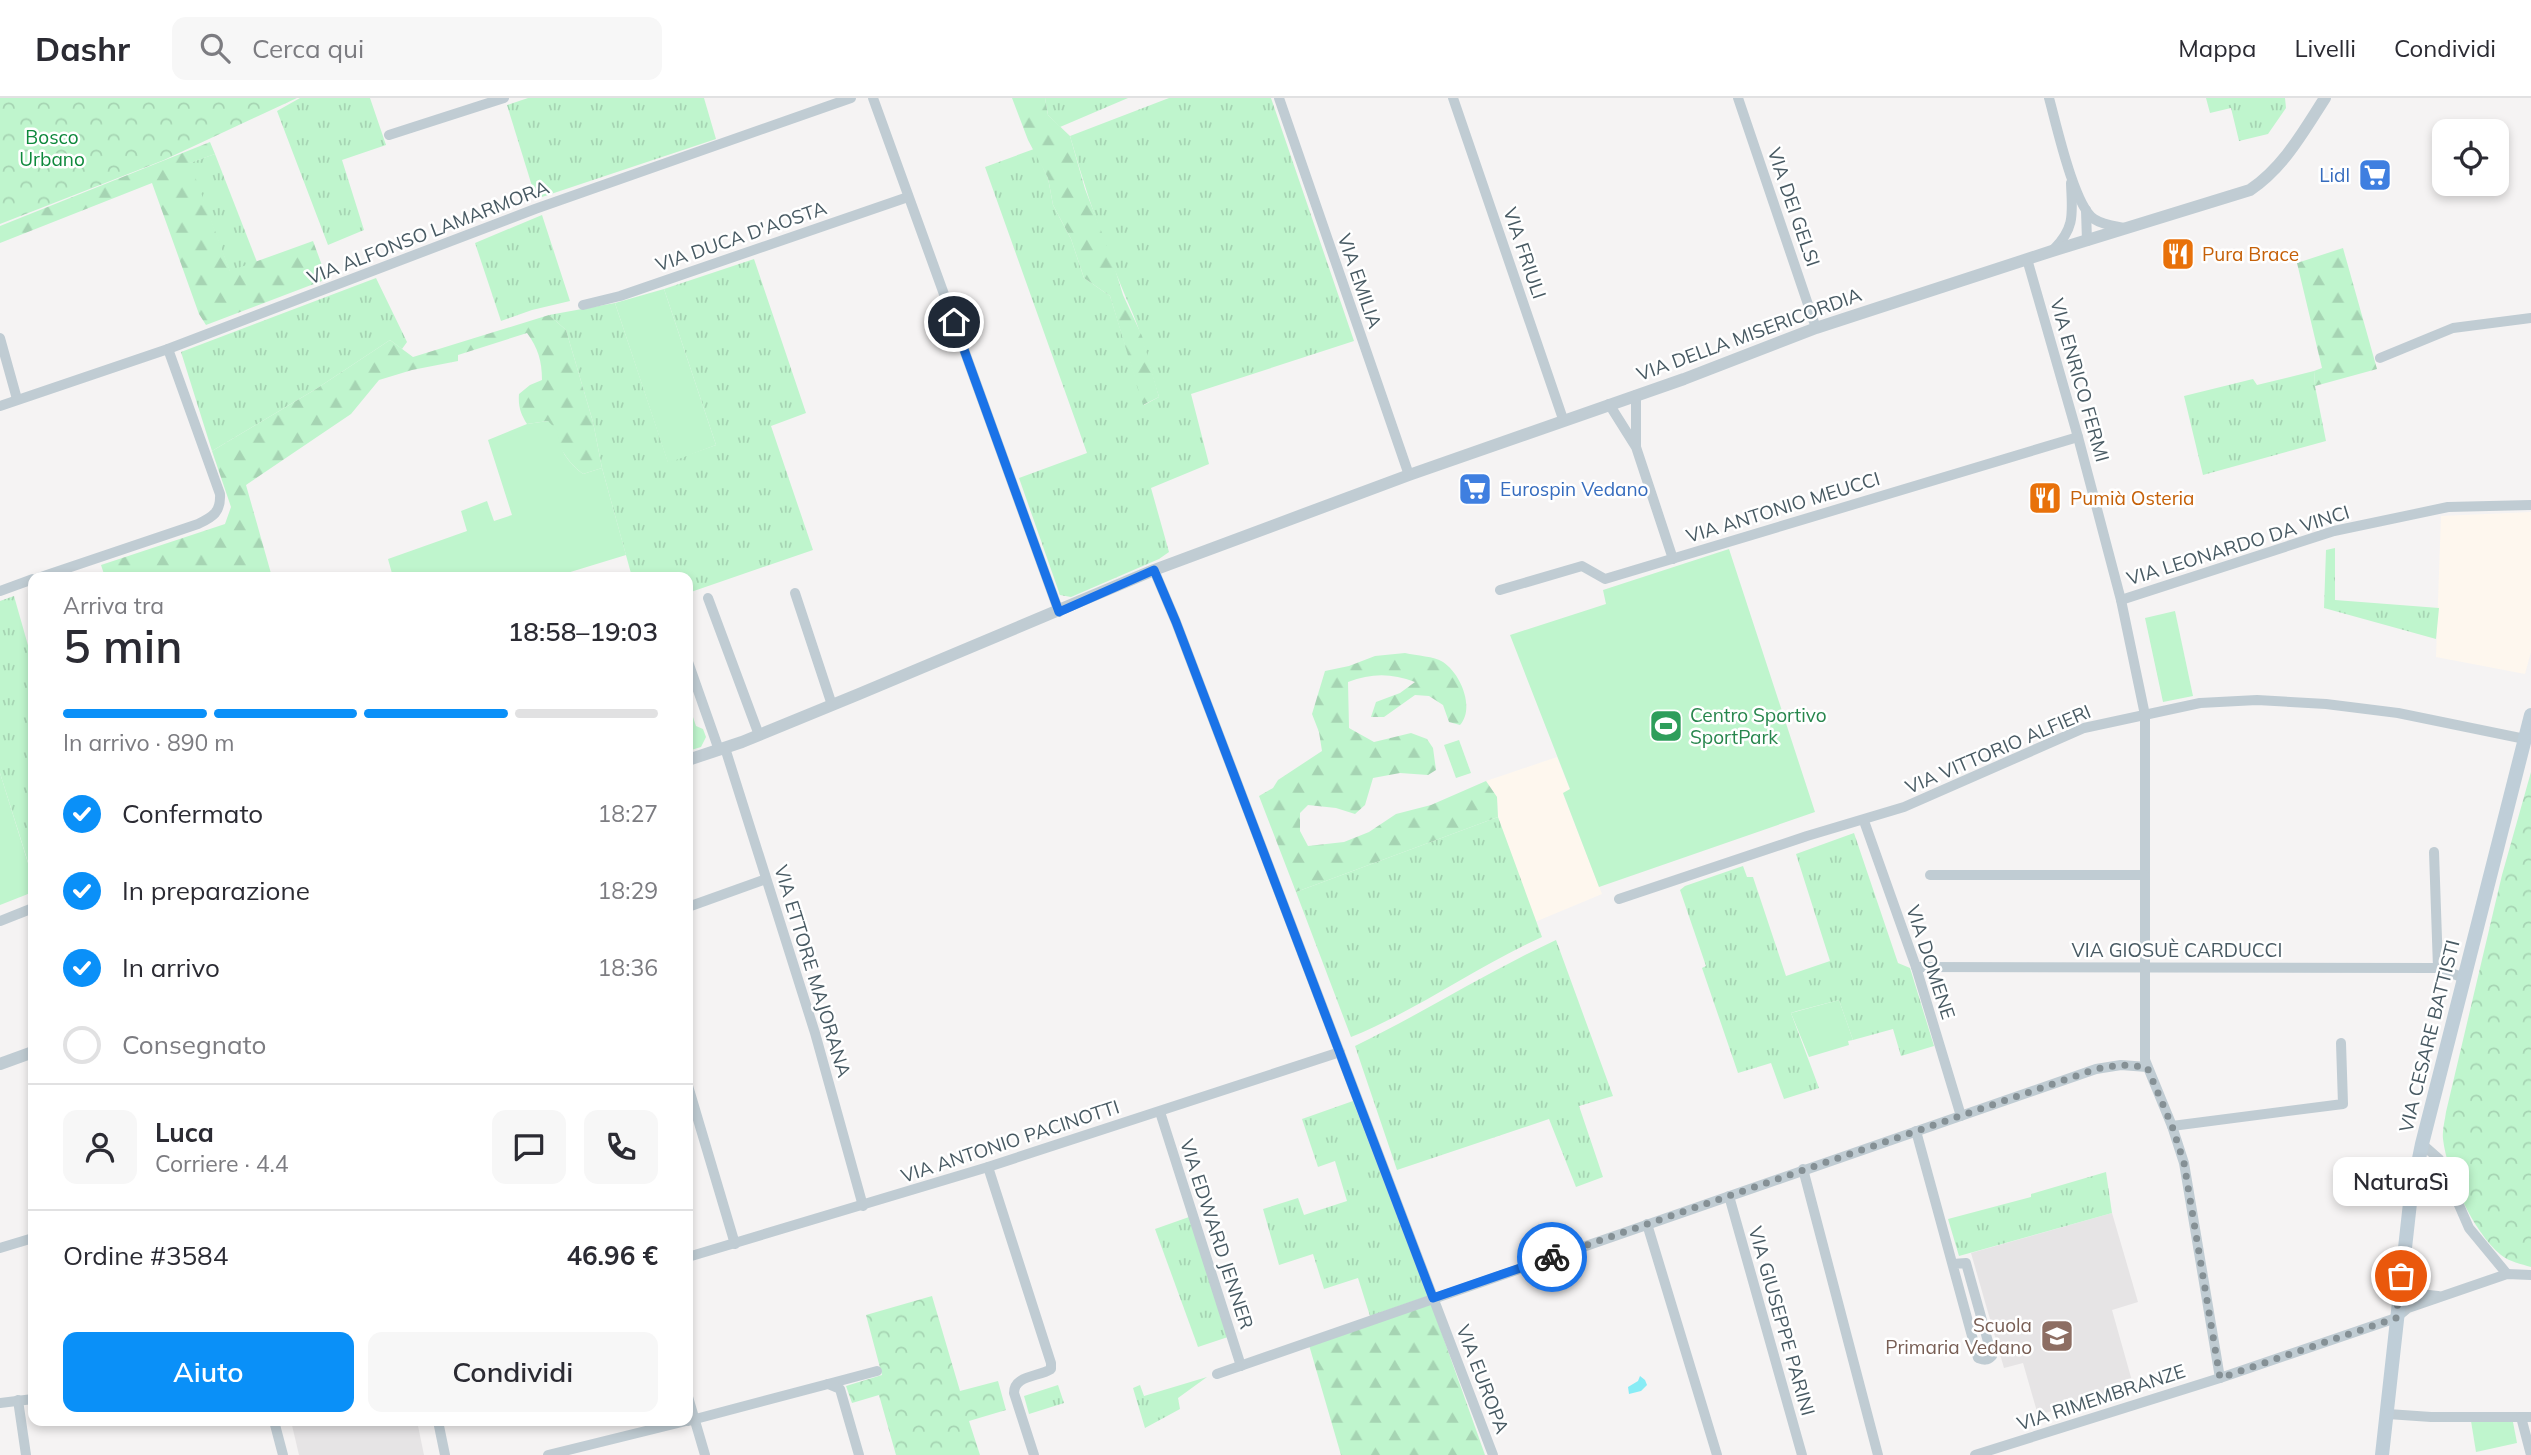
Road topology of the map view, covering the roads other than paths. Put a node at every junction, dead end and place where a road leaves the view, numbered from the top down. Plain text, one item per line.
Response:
1 (504, 98) edge
2 (851, 98) edge
3 (873, 98) edge
4 (1279, 98) edge
5 (1453, 98) edge
6 (1738, 98) edge
7 (2049, 98) edge
8 (2325, 98) edge
9 (389, 135) dead end
10 (2071, 179) junction
11 (908, 197) junction
12 (2086, 207) junction
13 (2072, 214) junction
14 (2129, 228) junction
15 (2087, 241) junction
16 (2052, 251) junction
17 (2027, 259) junction
18 (583, 305) dead end
19 (2531, 318) edge
20 (1816, 328) junction
21 (0, 338) edge
22 (168, 349) junction
23 (2380, 358) dead end
24 (1636, 395) junction
25 (17, 399) junction
26 (1609, 404) junction
27 (0, 406) edge
28 (1563, 419) junction
29 (2078, 437) junction
30 (1636, 447) junction
31 (1409, 475) junction
32 (2531, 505) edge
33 (1673, 559) junction
34 (1154, 570) junction
35 (62, 572) edge
36 (28, 581) edge
37 (1500, 590) dead end
38 (0, 592) edge
39 (795, 593) dead end
40 (708, 598) dead end
41 (2122, 600) junction
42 (1059, 612) junction
43 (693, 675) edge
44 (832, 705) junction
45 (2144, 715) junction
46 (2531, 715) edge
47 (759, 735) junction
48 (2525, 739) junction
49 (722, 749) junction
50 (693, 758) edge
51 (1864, 821) junction
52 (2434, 852) dead end
53 (1930, 875) dead end
54 (2144, 875) junction
55 (766, 879) junction
56 (1619, 899) dead end
57 (693, 905) edge
58 (28, 910) edge
59 (0, 921) edge
60 (1916, 967) junction
61 (2144, 968) junction
62 (2438, 968) junction
63 (2464, 978) junction
64 (2341, 1043) dead end
65 (1340, 1052) junction
66 (28, 1054) edge
67 (0, 1064) edge
68 (2147, 1067) junction
69 (693, 1103) edge
70 (1160, 1112) junction
71 (1961, 1115) junction
72 (2172, 1126) junction
73 (1916, 1131) junction
74 (2422, 1143) junction
75 (988, 1167) junction
76 (1803, 1169) junction
77 (1730, 1196) junction
78 (863, 1206) junction
79 (1647, 1224) junction
80 (28, 1240) edge
81 (735, 1244) junction
82 (0, 1248) edge
83 (693, 1256) edge
84 (1953, 1264) junction
85 (2507, 1275) junction
86 (2531, 1275) edge
87 (2399, 1289) junction
88 (2442, 1297) junction
89 (1433, 1298) junction
90 (2396, 1318) junction
91 (1241, 1366) junction
92 (877, 1370) dead end
93 (1217, 1374) dead end
94 (2220, 1378) junction
95 (828, 1384) junction
96 (28, 1400) edge
97 (18, 1401) junction
98 (0, 1403) edge
99 (2388, 1414) junction
100 (2526, 1417) edge
101 (693, 1419) edge
102 (275, 1426) edge
103 (439, 1426) edge
104 (665, 1426) edge
105 (692, 1426) edge
106 (26, 1455) edge
107 (282, 1455) edge
108 (445, 1455) edge
109 (548, 1455) edge
110 (705, 1455) edge
111 (859, 1455) edge
112 (1034, 1455) edge
113 (1493, 1455) edge
114 (1717, 1455) edge
115 (1802, 1455) edge
116 (1878, 1455) edge
117 (1975, 1455) edge
118 (2382, 1455) edge
119 (2531, 1455) edge

1 - 9 street
2 - 22 street, VIA ALFONSO LAMARMORA
3 - 11 street
4 - 31 street, VIA EMILIA
5 - 28 street, VIA FRIULI
6 - 20 street, VIA DEI GELSI
7 - 10 street
8 - 14 street, VIA DELLA MISERICORDIA
10 - 12 street
10 - 13 street
11 - 18 street, VIA DUCA D'AOSTA
11 - 42 street
12 - 14 street
12 - 15 street
13 - 15 street
13 - 16 street
14 - 15 street, VIA DELLA MISERICORDIA
15 - 16 street, VIA DELLA MISERICORDIA
16 - 17 street, VIA DELLA MISERICORDIA
17 - 20 street, VIA DELLA MISERICORDIA
17 - 29 street, VIA ENRICO FERMI
19 - 23 street
20 - 24 street, VIA DELLA MISERICORDIA
21 - 25 street
22 - 25 street, VIA ALFONSO LAMARMORA
22 - 35 street
24 - 26 street, VIA DELLA MISERICORDIA
24 - 30 street
25 - 27 street, VIA ALFONSO LAMARMORA
26 - 28 street, VIA DELLA MISERICORDIA
26 - 30 street
28 - 31 street, VIA DELLA MISERICORDIA
29 - 33 street, VIA ANTONIO MEUCCI
29 - 41 street, VIA ENRICO FERMI
30 - 33 street
31 - 34 street, VIA DELLA MISERICORDIA
32 - 41 street, VIA LEONARDO DA VINCI
33 - 37 street, VIA ANTONIO MEUCCI
34 - 42 street, VIA DELLA MISERICORDIA
34 - 65 street, VIA EUROPA
36 - 38 street
39 - 44 street
40 - 47 street
41 - 45 street, VIA ENRICO FERMI
42 - 44 street, VIA DELLA MISERICORDIA
43 - 49 street, VIA ETTORE MAJORANA
44 - 47 street, VIA DELLA MISERICORDIA
45 - 48 street, VIA VITTORIO ALFIERI
45 - 51 street, VIA VITTORIO ALFIERI
45 - 54 street, VIA ENRICO FERMI
46 - 48 main road, VIA CESARE BATTISTI
47 - 49 street, VIA DELLA MISERICORDIA
48 - 63 main road, VIA CESARE BATTISTI
49 - 50 street, VIA DELLA MISERICORDIA
49 - 55 street, VIA ETTORE MAJORANA
51 - 56 street, VIA VITTORIO ALFIERI
51 - 60 street, VIA DOMENE
52 - 62 street
53 - 54 street
54 - 61 street, VIA ENRICO FERMI
55 - 57 street
55 - 78 street, VIA ETTORE MAJORANA
58 - 59 street
60 - 61 street, VIA GIOSUÈ CARDUCCI
60 - 71 street, VIA DOMENE
61 - 62 street, VIA GIOSUÈ CARDUCCI
61 - 68 street, VIA ENRICO FERMI
62 - 63 street, VIA GIOSUÈ CARDUCCI
63 - 74 main road, VIA CESARE BATTISTI
64 - 72 street
65 - 70 street, VIA ANTONIO PACINOTTI
65 - 89 street, VIA EUROPA
66 - 67 street
68 - 71 street
68 - 72 street, VIA ENRICO FERMI
69 - 81 street
70 - 75 street, VIA ANTONIO PACINOTTI
70 - 91 street, VIA EDWARD JENNER
71 - 73 street
72 - 94 street, VIA ENRICO FERMI
73 - 76 street
73 - 84 street
74 - 85 street
74 - 87 main road, VIA CESARE BATTISTI
75 - 78 street, VIA ANTONIO PACINOTTI
75 - 112 street
76 - 77 street
76 - 116 street
77 - 79 street
77 - 115 street, VIA GIUSEPPE PARINI
78 - 81 street, VIA ANTONIO PACINOTTI
79 - 89 street
79 - 114 street
80 - 82 street
81 - 83 street, VIA ANTONIO PACINOTTI
84 - 84 street
85 - 86 street, VIA RIMEMBRANZE
85 - 88 street, VIA RIMEMBRANZE
87 - 88 street
87 - 90 main road, VIA CESARE BATTISTI
88 - 90 street, VIA RIMEMBRANZE
89 - 91 street
89 - 113 street, VIA EUROPA
90 - 94 street, VIA RIMEMBRANZE
90 - 99 main road, VIA CESARE BATTISTI
91 - 93 street
92 - 95 street
94 - 117 street, VIA RIMEMBRANZE
95 - 101 street
95 - 111 street
96 - 97 street
97 - 98 street
97 - 106 street
99 - 100 street
99 - 118 main road, VIA CESARE BATTISTI
100 - 119 street
102 - 107 street
103 - 108 street
104 - 109 street
105 - 110 street

